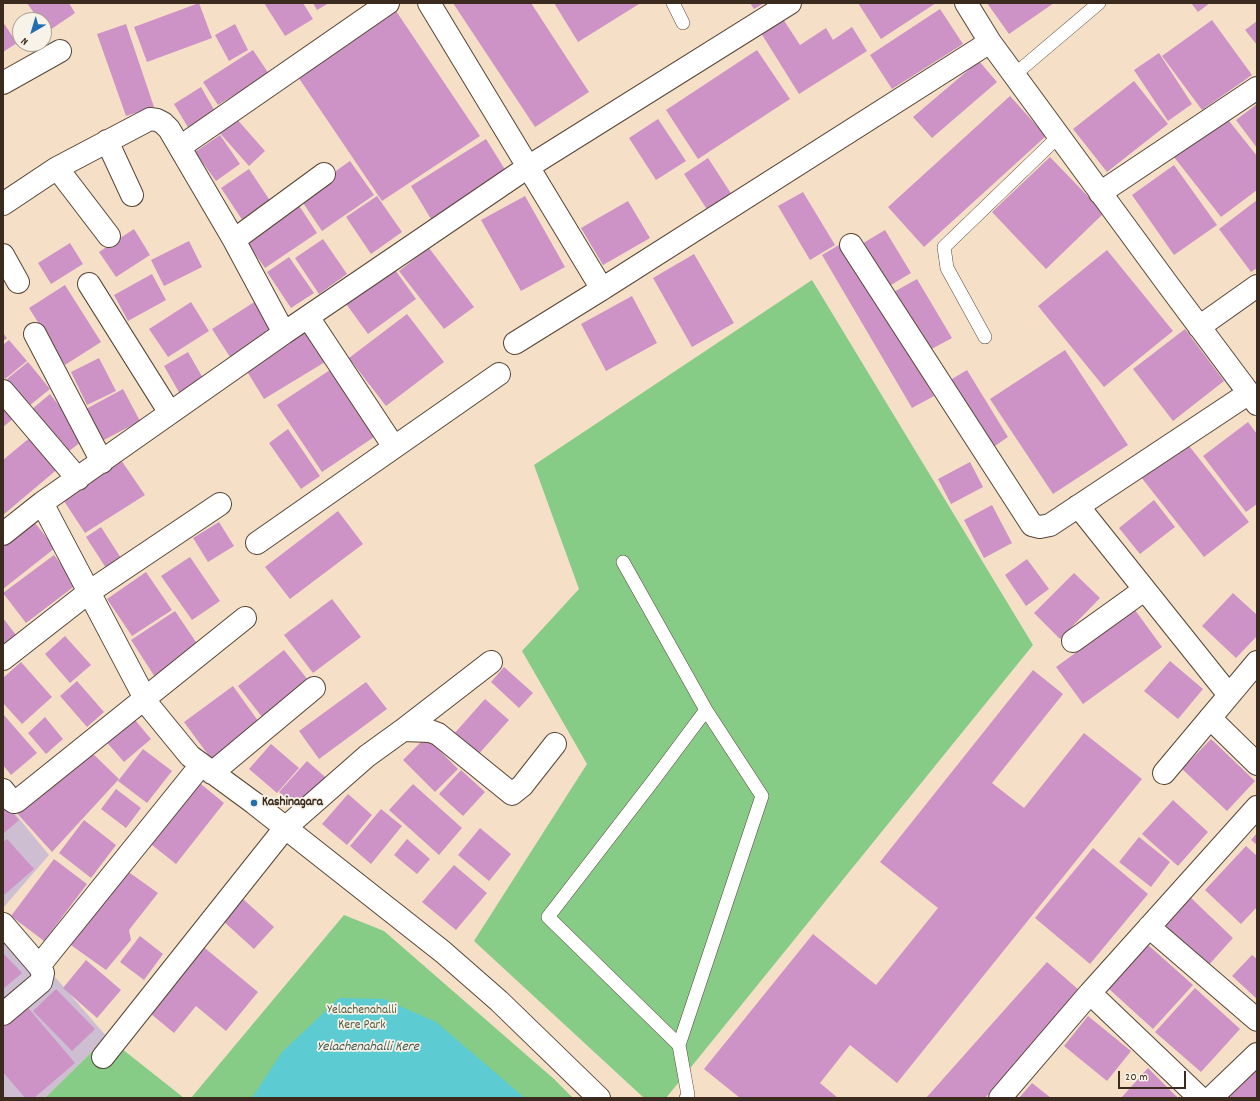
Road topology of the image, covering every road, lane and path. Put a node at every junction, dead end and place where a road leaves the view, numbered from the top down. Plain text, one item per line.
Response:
1 (388, 3) edge
2 (430, 3) edge
3 (673, 3) edge
4 (790, 3) edge
5 (966, 3) edge
6 (1099, 3) edge
7 (683, 22) dead end
8 (990, 42) junction
9 (60, 51) dead end
10 (1014, 75) junction
11 (3, 83) edge
12 (1257, 88) edge
13 (1059, 136) junction
14 (107, 141) junction
15 (180, 147) junction
16 (528, 167) junction
17 (57, 168) junction
18 (324, 174) dead end
19 (1100, 193) junction
20 (132, 195) dead end
21 (3, 204) edge
22 (109, 236) dead end
23 (234, 240) junction
24 (851, 245) dead end
25 (3, 255) edge
26 (18, 282) dead end
27 (89, 284) dead end
28 (1257, 286) edge
29 (602, 289) junction
30 (308, 318) junction
31 (1199, 327) junction
32 (284, 333) junction
33 (35, 334) dead end
34 (985, 338) dead end
35 (515, 343) dead end
36 (499, 374) dead end
37 (3, 391) edge
38 (1253, 399) edge
39 (170, 413) junction
40 (394, 447) junction
41 (102, 462) junction
42 (78, 479) junction
43 (42, 503) junction
44 (220, 504) dead end
45 (1078, 506) junction
46 (5, 529) edge
47 (257, 543) dead end
48 (623, 562) dead end
49 (1144, 590) junction
50 (89, 592) junction
51 (245, 618) dead end
52 (1073, 641) dead end
53 (3, 659) edge
54 (491, 662) dead end
55 (1257, 662) edge
56 (314, 688) dead end
57 (1229, 695) junction
58 (145, 699) junction
59 (706, 710) junction
60 (1210, 718) junction
61 (403, 730) junction
62 (555, 744) dead end
63 (1257, 764) edge
64 (206, 769) junction
65 (1164, 773) dead end
66 (3, 790) edge
67 (1257, 807) edge
68 (286, 828) junction
69 (3, 924) edge
70 (1149, 926) junction
71 (39, 966) junction
72 (1090, 993) junction
73 (3, 1014) edge
74 (1257, 1020) edge
75 (678, 1045) junction
76 (1257, 1054) edge
77 (103, 1057) dead end
78 (688, 1097) edge
79 (599, 1098) edge
80 (1000, 1098) edge
81 (1200, 1098) edge
82 (1212, 1098) edge

1 - 15 street
2 - 16 street
3 - 7 lane
4 - 16 street
5 - 8 street
6 - 10 lane
8 - 10 street
8 - 29 street
9 - 11 street
10 - 13 street
12 - 19 street
13 - 19 street
13 - 34 lane
14 - 15 street
14 - 17 street
14 - 20 street
15 - 23 street
16 - 29 street
16 - 30 street
17 - 21 street
17 - 22 street
18 - 23 street
19 - 31 street
23 - 32 street
24 - 45 street
25 - 26 street
27 - 39 street
28 - 31 street
29 - 35 street
30 - 32 street
30 - 40 street
31 - 38 street
32 - 39 street
33 - 41 street
36 - 40 street
37 - 42 street
38 - 45 street
39 - 41 street
40 - 47 street
41 - 42 street
42 - 43 street
43 - 46 street
43 - 50 street
44 - 50 street
45 - 49 street
48 - 59 lane
49 - 52 street
49 - 57 street
50 - 53 street
50 - 58 street
51 - 58 street
54 - 61 street
55 - 57 street
56 - 64 street
57 - 60 street
58 - 64 street
58 - 66 street
59 - 75 lane
59 - 75 lane
60 - 63 street
60 - 65 street
61 - 62 street
61 - 68 street
64 - 68 street
64 - 71 street
67 - 70 street
68 - 77 street
68 - 79 street
69 - 71 street
70 - 72 street
70 - 74 street
71 - 73 street
72 - 80 street
72 - 81 street
75 - 78 lane
76 - 82 street

